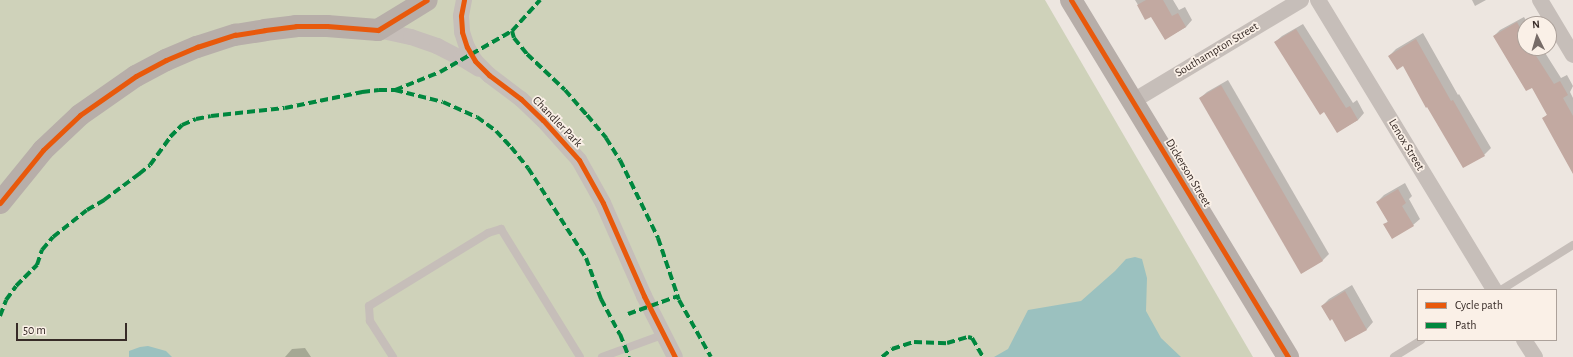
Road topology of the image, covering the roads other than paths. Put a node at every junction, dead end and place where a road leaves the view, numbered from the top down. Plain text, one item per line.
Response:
1 (427, 0) edge
2 (464, 0) edge
3 (1071, 0) edge
4 (1301, 0) edge
5 (1318, 0) edge
6 (1540, 0) edge
7 (378, 30) junction
8 (1573, 55) edge
9 (488, 75) junction
10 (1133, 100) junction
11 (0, 203) edge
12 (1573, 245) edge
13 (1493, 289) edge
14 (1504, 289) edge
15 (662, 335) junction
16 (1420, 341) edge
17 (1525, 341) edge
18 (393, 357) edge
19 (580, 357) edge
20 (602, 357) edge
21 (675, 357) edge
22 (1288, 357) edge
23 (1394, 357) edge
24 (1535, 357) edge

1 - 7 street
2 - 9 street, Chandler Park
3 - 10 street, Dickerson Street
4 - 10 street, Southampton Street
5 - 13 street, Lenox Street
6 - 8 street
7 - 9 street, Chandler Park
7 - 11 street
9 - 15 street, Chandler Park
10 - 22 street, Dickerson Street
12 - 14 lane
15 - 20 lane
15 - 21 street, Chandler Park
16 - 23 lane
17 - 24 street
18 - 19 lane

